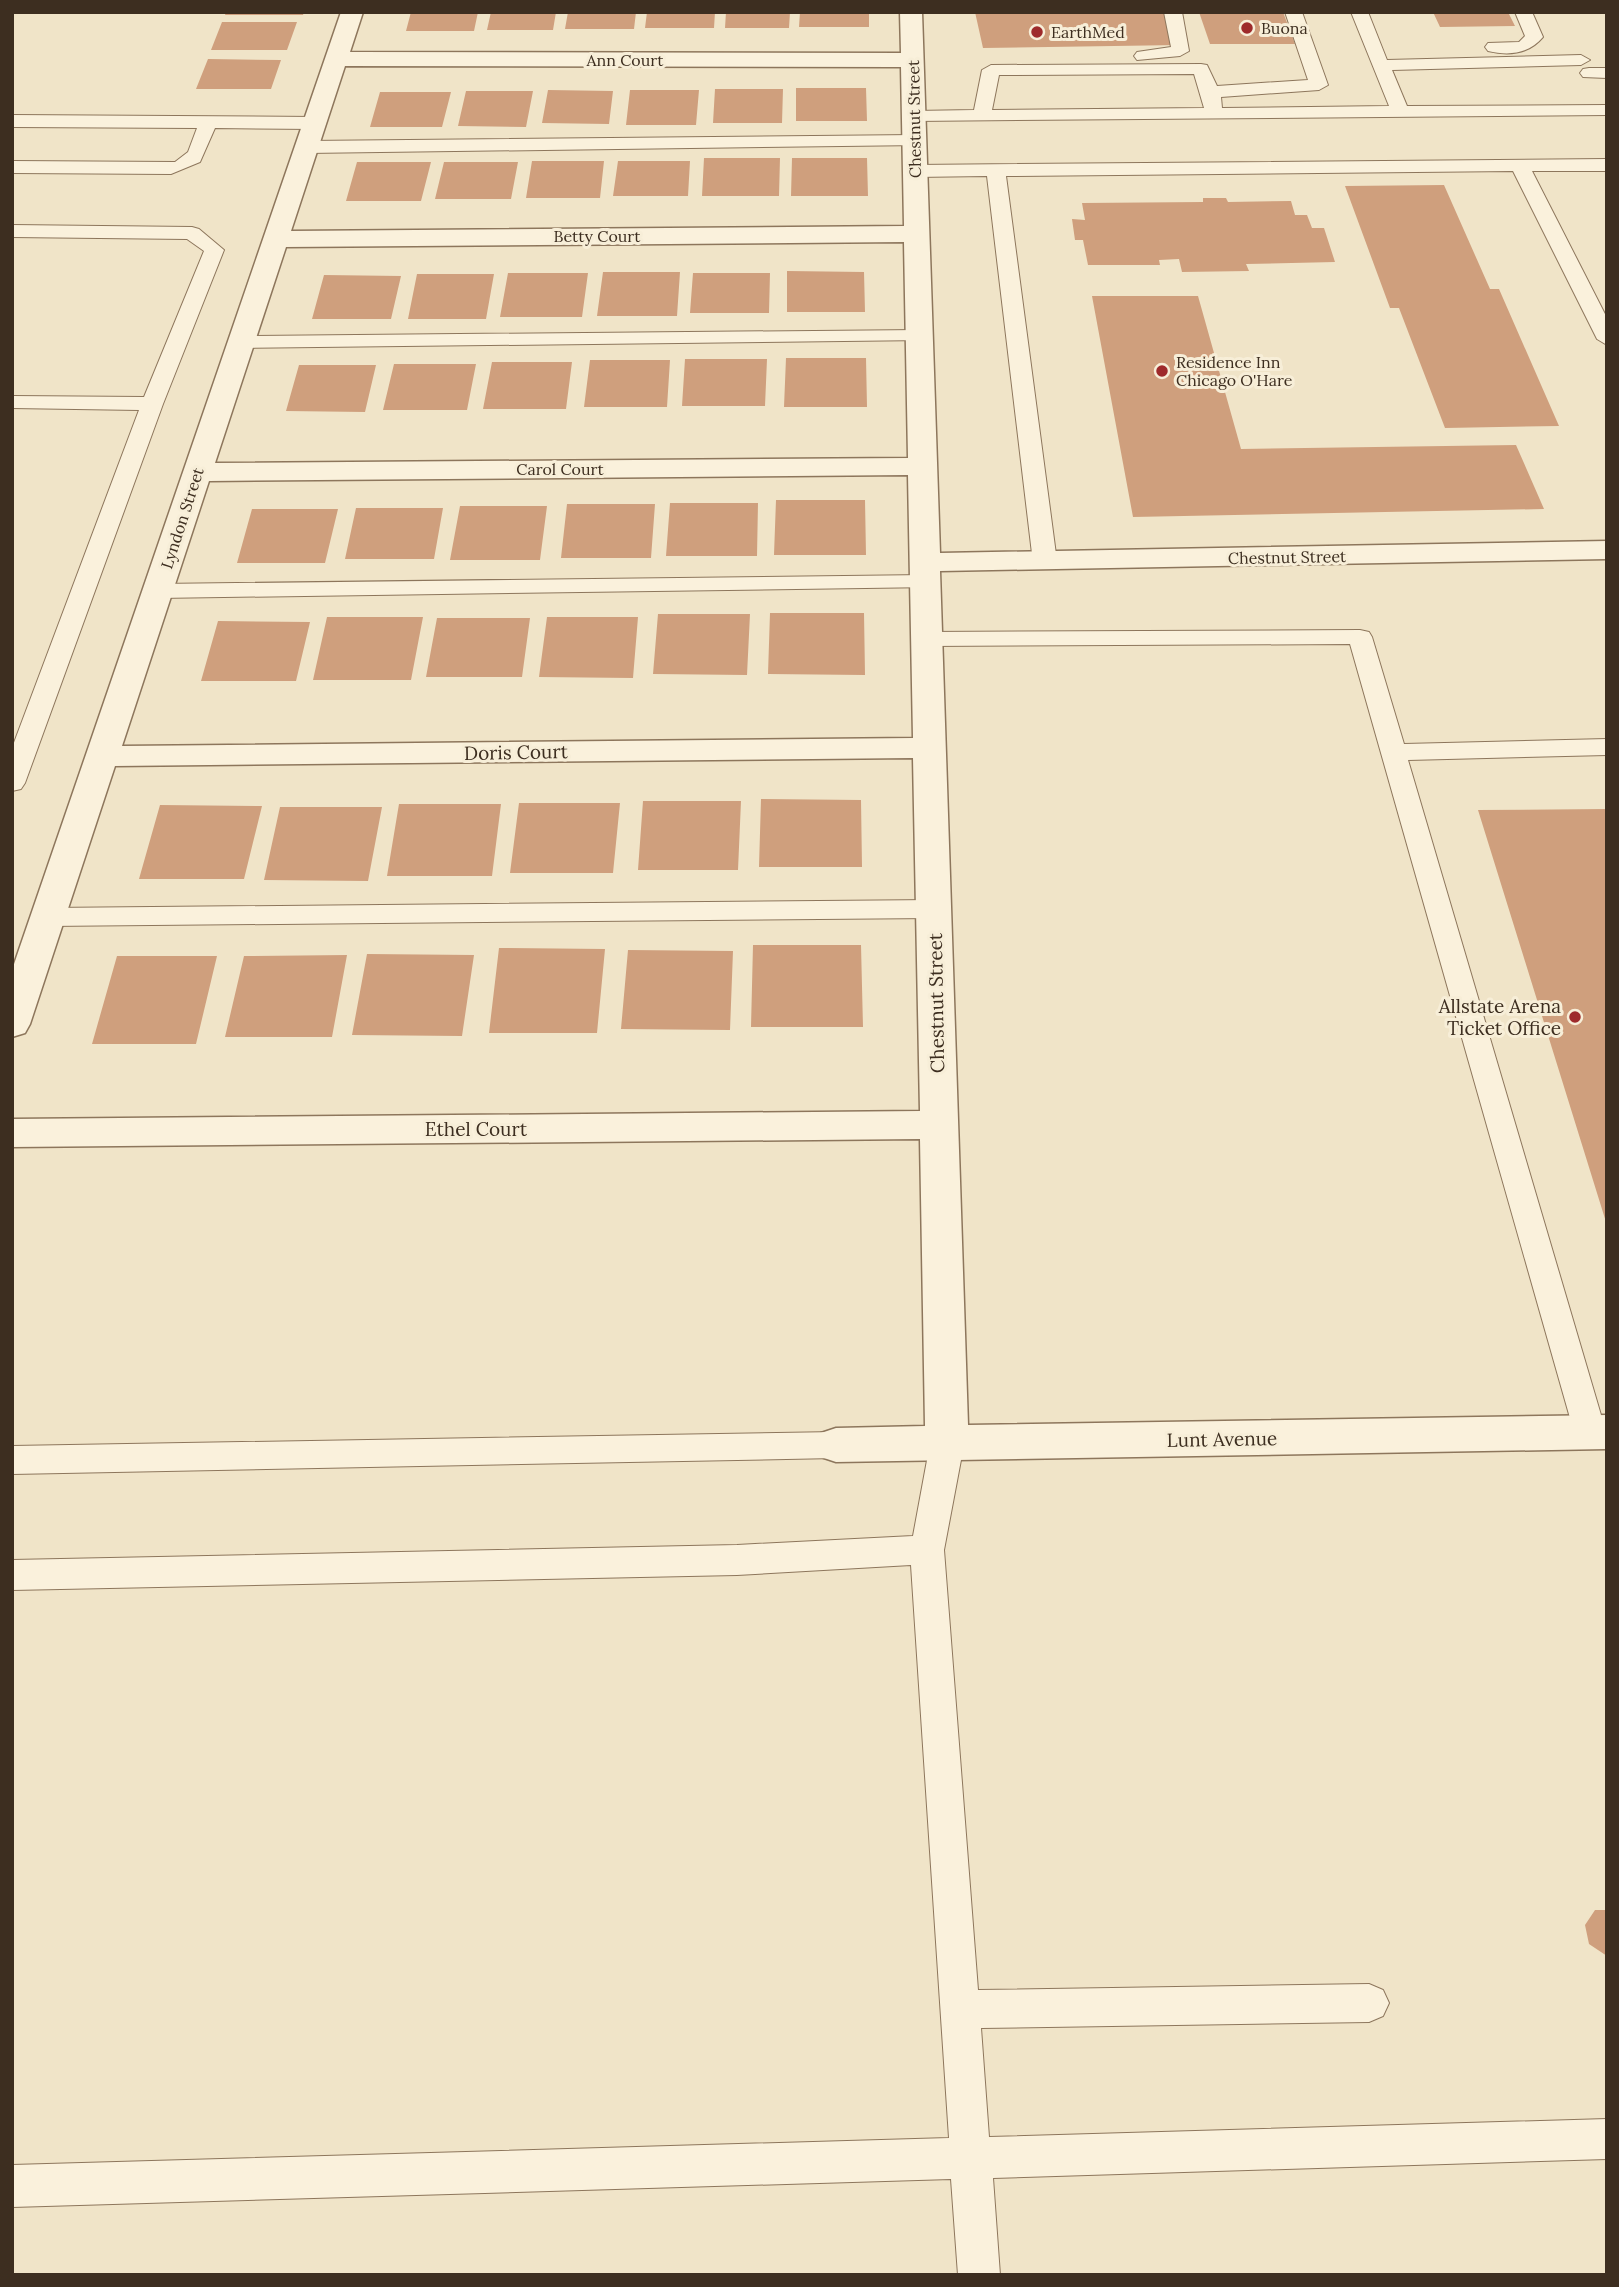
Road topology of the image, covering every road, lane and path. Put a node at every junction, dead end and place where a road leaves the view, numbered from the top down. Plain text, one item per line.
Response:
1 (352, 12) edge
2 (911, 12) edge
3 (1173, 12) edge
4 (1293, 12) edge
5 (1359, 12) edge
6 (1523, 12) edge
7 (1378, 57) junction
8 (337, 59) junction
9 (913, 60) junction
10 (1592, 69) edge
11 (1069, 70) junction
12 (1211, 92) junction
13 (1607, 110) edge
14 (1400, 112) junction
15 (1214, 113) junction
16 (982, 116) junction
17 (12, 121) edge
18 (208, 122) junction
19 (311, 135) junction
20 (915, 143) junction
21 (1519, 165) junction
22 (1607, 165) edge
23 (12, 167) edge
24 (996, 170) junction
25 (12, 231) edge
26 (917, 234) junction
27 (276, 239) junction
28 (919, 336) junction
29 (1607, 340) edge
30 (242, 342) junction
31 (12, 402) edge
32 (152, 404) junction
33 (923, 466) junction
34 (198, 472) junction
35 (1607, 550) edge
36 (1045, 562) junction
37 (925, 572) junction
38 (158, 591) junction
39 (927, 639) junction
40 (1607, 747) edge
41 (930, 748) junction
42 (1394, 752) junction
43 (102, 756) junction
44 (12, 783) edge
45 (934, 909) junction
46 (48, 917) junction
47 (12, 1024) edge
48 (939, 1125) junction
49 (12, 1133) edge
50 (1598, 1432) edge
51 (947, 1444) junction
52 (836, 1445) joint
53 (12, 1460) edge
54 (927, 1550) junction
55 (12, 1575) edge
56 (1369, 2004) dead end
57 (960, 2009) junction
58 (1607, 2139) edge
59 (971, 2160) junction
60 (12, 2186) edge
61 (979, 2275) edge

1 - 8 street, Lyndon Street
2 - 9 street, Chestnut Street
3 - 11 lane
4 - 12 lane
5 - 7 lane
6 - 7 lane
7 - 10 lane
7 - 14 lane
8 - 9 street, Ann Court
8 - 19 street, Lyndon Street
9 - 20 street, Chestnut Street
11 - 12 lane
11 - 16 lane
12 - 15 lane
13 - 14 lane
14 - 15 lane
15 - 16 lane
16 - 20 lane
17 - 18 lane
18 - 19 lane
18 - 23 lane
19 - 20 lane
19 - 27 street, Lyndon Street
20 - 24 lane
20 - 26 street, Chestnut Street
21 - 22 lane
21 - 24 lane
21 - 29 lane
24 - 36 lane
25 - 32 lane
26 - 27 street, Betty Court
26 - 28 street, Chestnut Street
27 - 30 street, Lyndon Street
28 - 30 lane
28 - 33 street, Chestnut Street
30 - 34 street, Lyndon Street
31 - 32 lane
32 - 44 lane
33 - 34 street, Carol Court
33 - 37 street, Chestnut Street
34 - 38 street, Lyndon Street
35 - 36 street, Chestnut Street
36 - 37 street, Chestnut Street
37 - 38 lane
37 - 39 street, Chestnut Street
38 - 43 street, Lyndon Street
39 - 41 street, Chestnut Street
39 - 42 lane
40 - 42 lane
41 - 43 street, Doris Court
41 - 45 street, Chestnut Street
42 - 50 lane
43 - 46 street, Lyndon Street
45 - 46 lane
45 - 48 street, Chestnut Street
46 - 47 street, Lyndon Street
48 - 49 street, Ethel Court
48 - 51 street, Chestnut Street
50 - 51 street, Lunt Avenue
51 - 52 street, Lunt Avenue
51 - 54 lane
52 - 53 lane
54 - 55 lane
54 - 57 lane
56 - 57 lane
57 - 59 lane
58 - 59 lane
59 - 60 lane
59 - 61 lane

